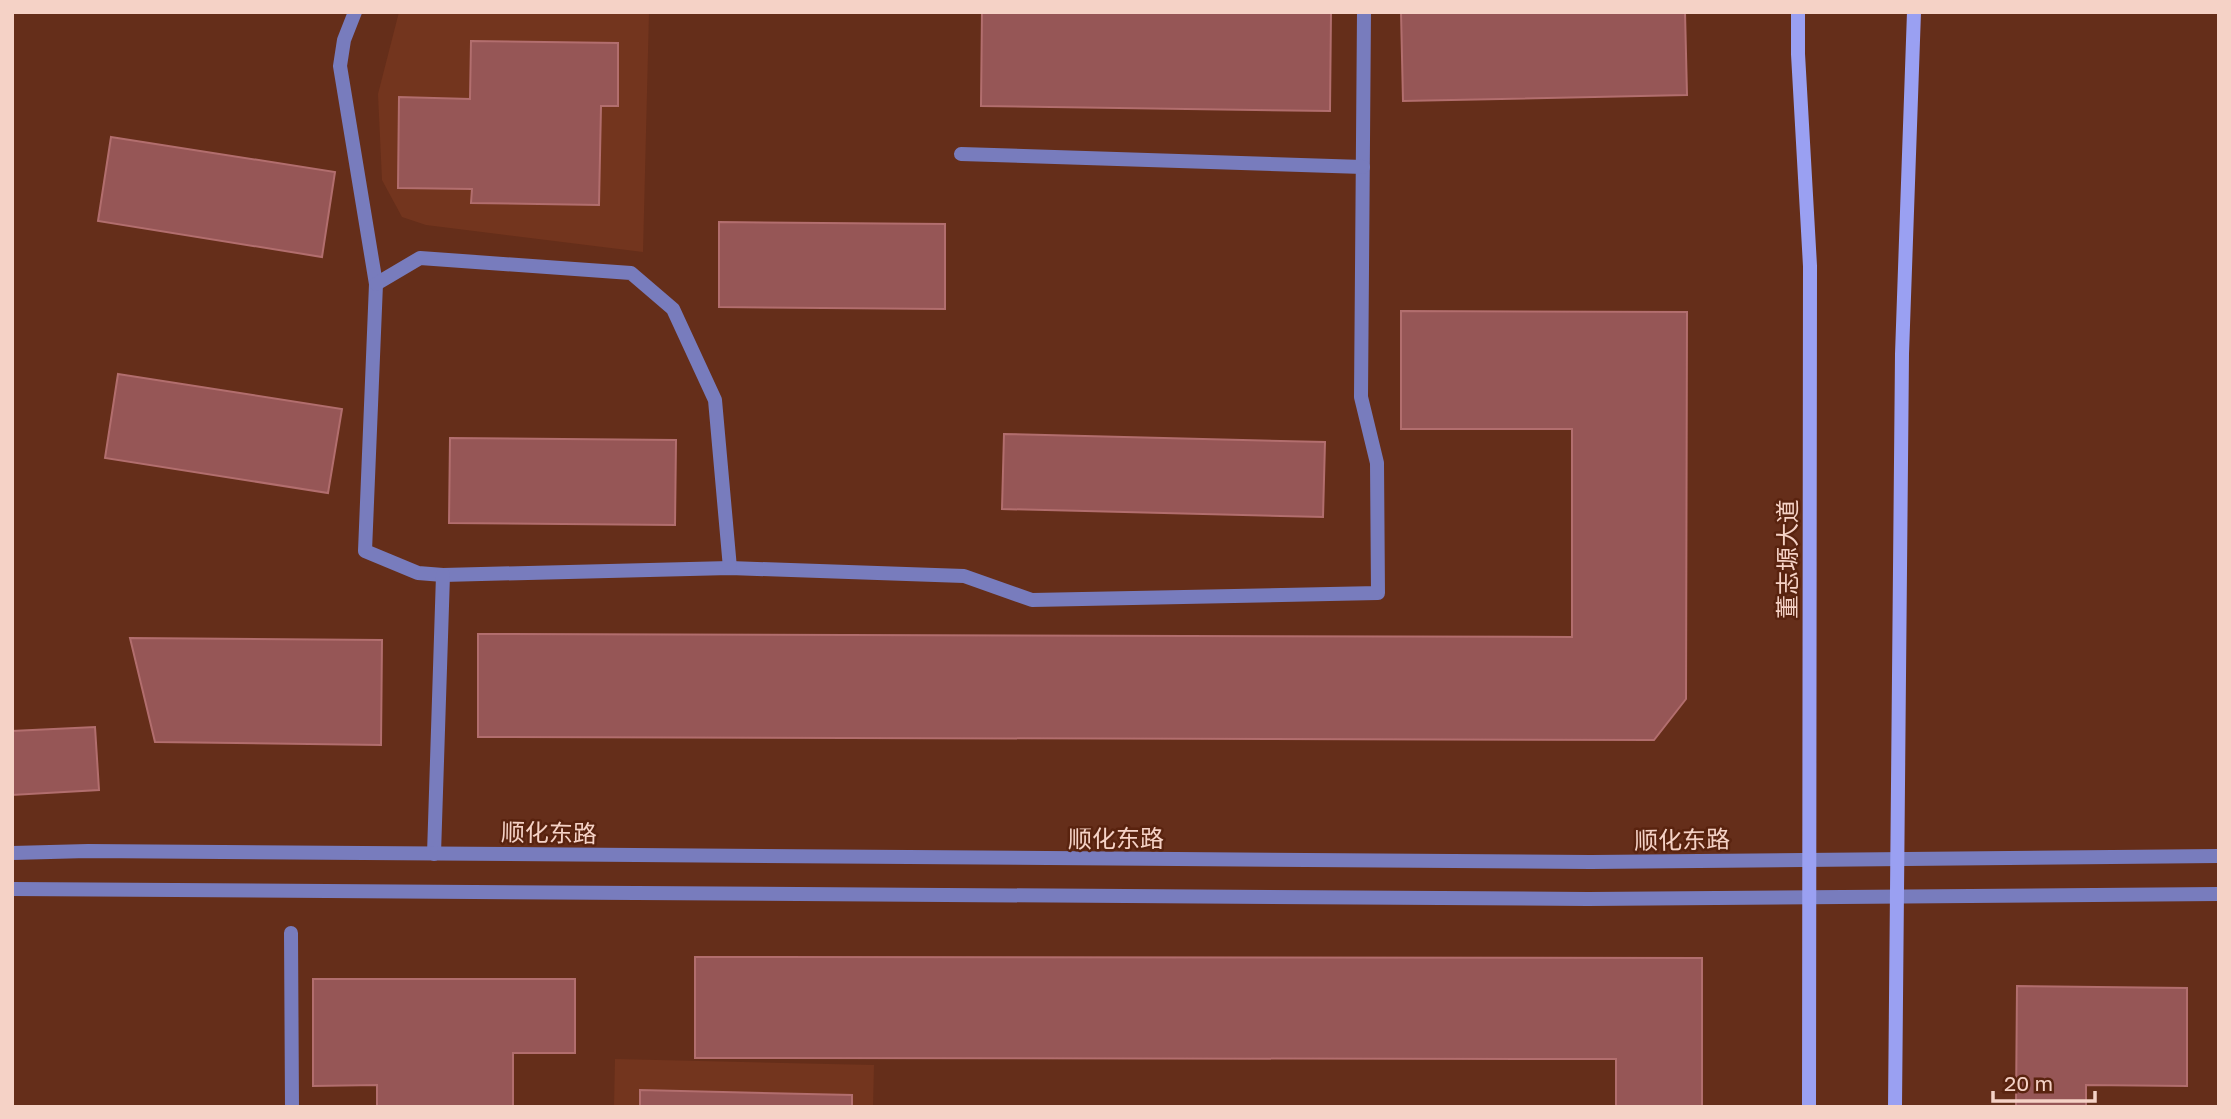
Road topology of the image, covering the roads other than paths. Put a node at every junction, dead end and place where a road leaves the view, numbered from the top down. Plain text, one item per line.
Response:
1 (355, 12) edge
2 (1364, 12) edge
3 (1798, 12) edge
4 (1914, 12) edge
5 (961, 154) dead end
6 (1363, 167) junction
7 (376, 284) junction
8 (730, 568) junction
9 (443, 575) junction
10 (12, 853) edge
11 (434, 854) junction
12 (2219, 856) edge
13 (1897, 859) junction
14 (1809, 860) junction
15 (12, 889) edge
16 (2219, 894) edge
17 (1896, 896) junction
18 (1809, 897) junction
19 (291, 933) dead end
20 (292, 1107) edge
21 (1809, 1107) edge
22 (1895, 1107) edge

1 - 7 street
2 - 6 street
3 - 14 main road, 董志塬大道
4 - 13 main road
5 - 6 street
6 - 8 street
7 - 8 street
7 - 9 street
8 - 9 street
9 - 11 street
10 - 11 street, 顺化东路
11 - 14 street, 顺化东路
12 - 13 street, 顺化东路
13 - 14 street, 顺化东路
13 - 17 main road
14 - 18 main road, 董志塬大道
15 - 18 street
16 - 17 street
17 - 18 street
17 - 22 main road
18 - 21 main road, 董志塬大道
19 - 20 street

